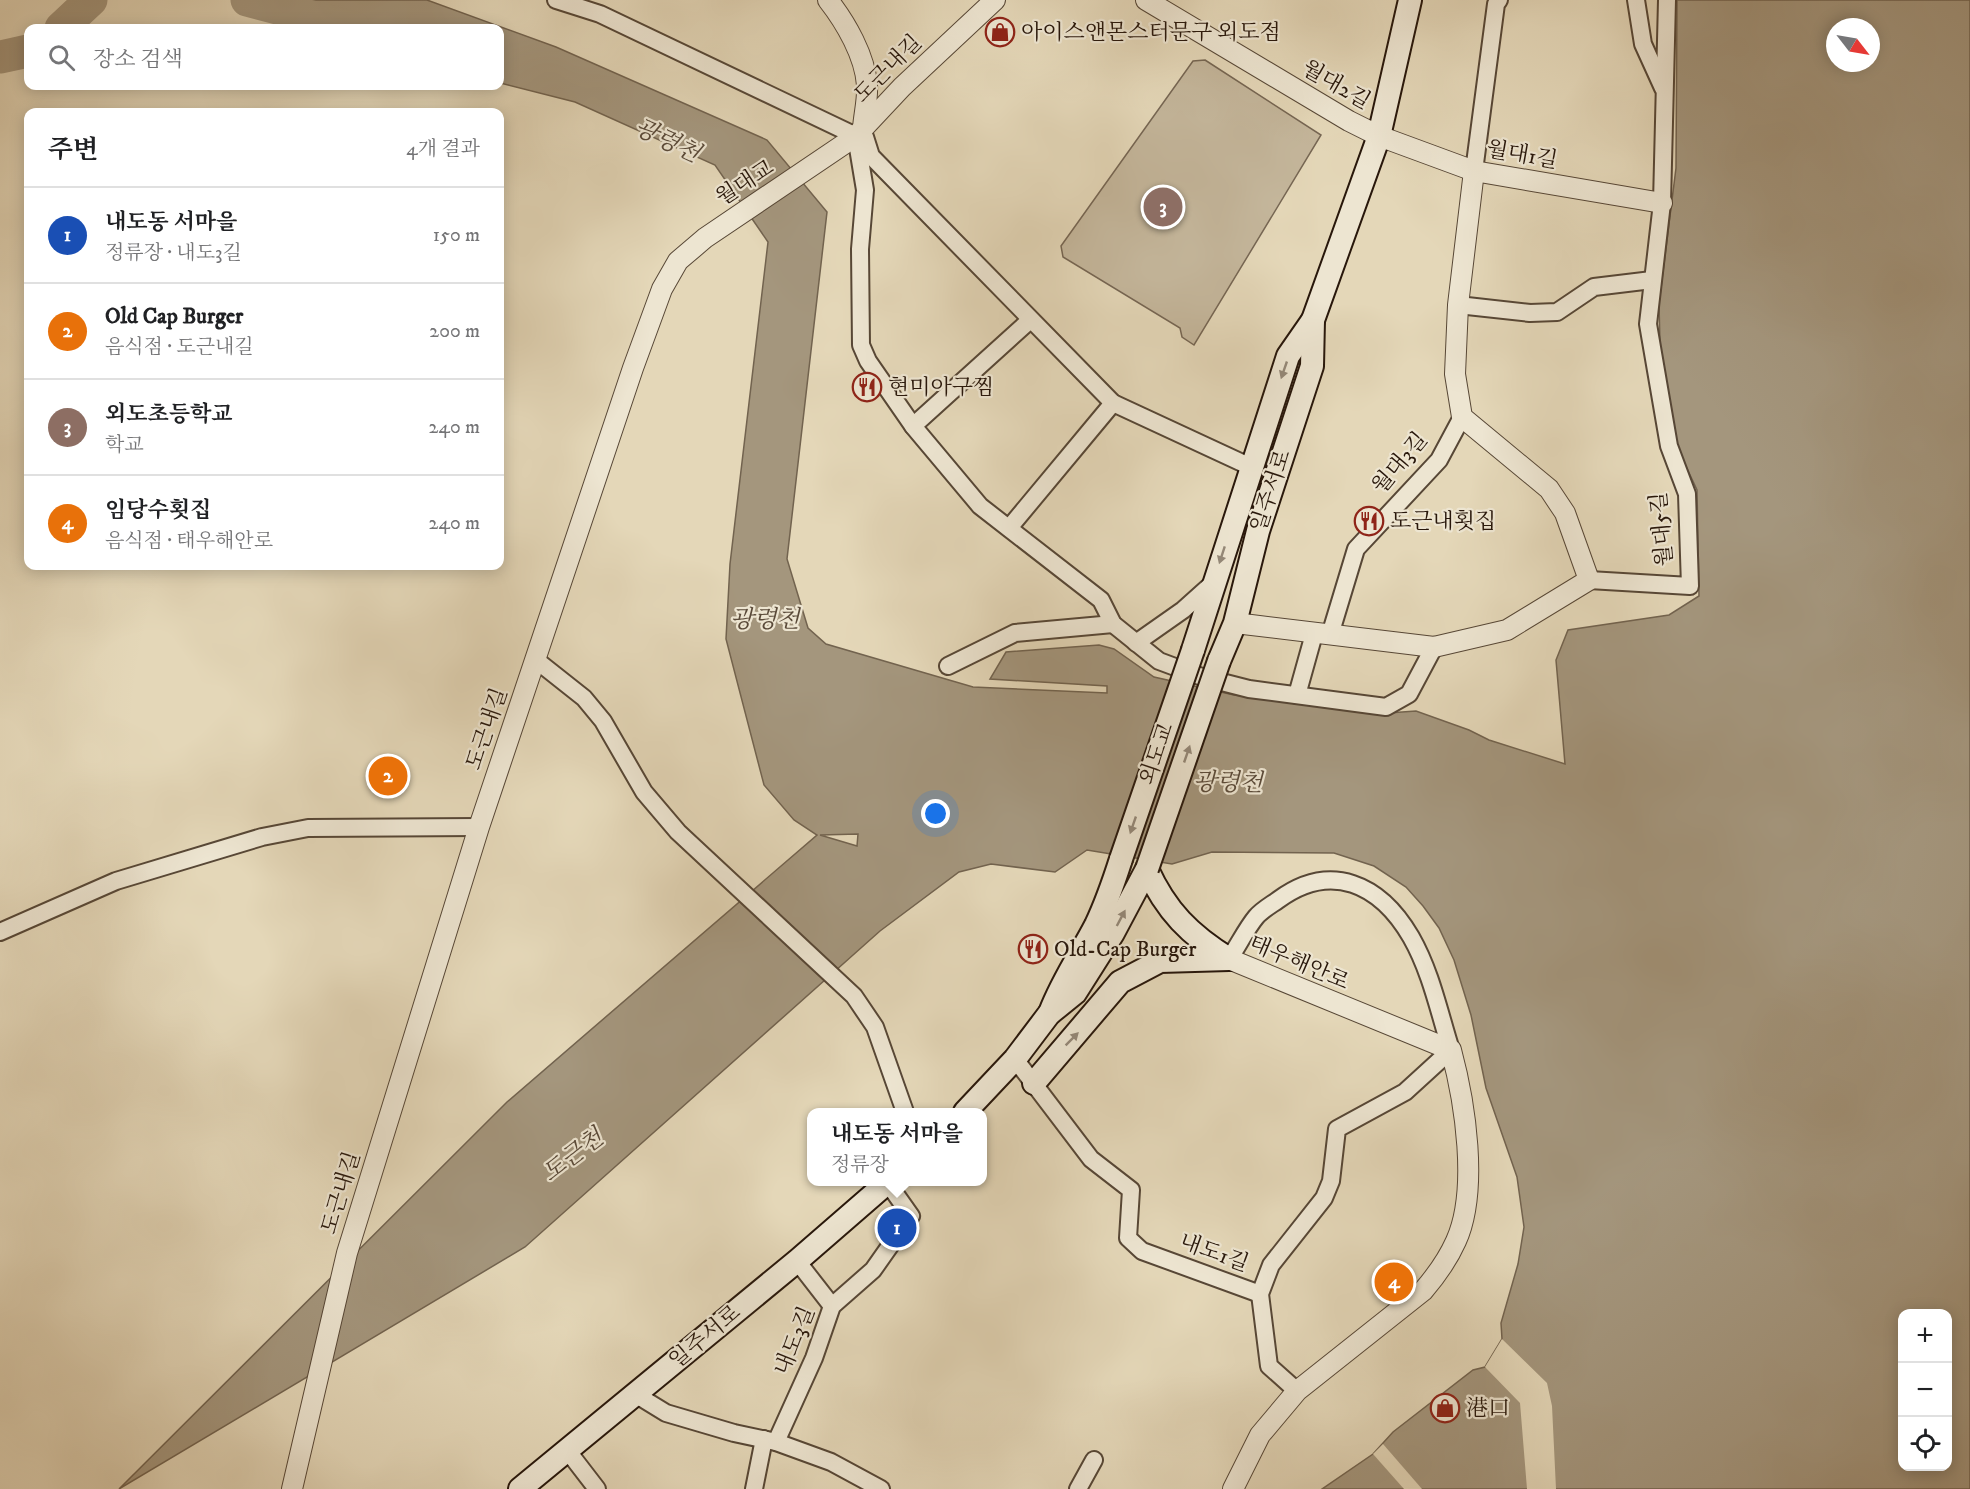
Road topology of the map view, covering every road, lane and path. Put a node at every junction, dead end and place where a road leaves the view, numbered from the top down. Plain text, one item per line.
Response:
1 (556, 0) edge
2 (828, 0) edge
3 (995, 0) edge
4 (1146, 0) edge
5 (1410, 0) edge
6 (1498, 0) edge
7 (1636, 0) edge
8 (1667, 0) edge
9 (1666, 94) junction
10 (860, 132) junction
11 (1379, 136) junction
12 (811, 169) joint
13 (1474, 171) junction
14 (1662, 203) junction
15 (705, 238) joint
16 (1652, 280) junction
17 (1458, 305) junction
18 (1313, 320) junction
19 (1029, 321) junction
20 (1113, 403) junction
21 (1462, 417) junction
22 (913, 426) junction
23 (1251, 466) junction
24 (1010, 528) junction
25 (1589, 580) junction
26 (1212, 584) junction
27 (1235, 623) junction
28 (1113, 624) junction
29 (1322, 635) junction
30 (1136, 643) junction
31 (1434, 647) junction
32 (1192, 650) joint
33 (536, 660) junction
34 (1219, 661) joint
35 (948, 666) dead end
36 (1297, 695) junction
37 (480, 827) junction
38 (1148, 869) junction
39 (2, 926) edge
40 (1229, 959) junction
41 (1049, 1014) junction
42 (1451, 1050) junction
43 (1015, 1059) junction
44 (1034, 1083) junction
45 (903, 1108) edge
46 (970, 1108) edge
47 (882, 1186) edge
48 (890, 1186) edge
49 (797, 1261) junction
50 (1260, 1294) junction
51 (832, 1306) junction
52 (1297, 1391) junction
53 (635, 1394) junction
54 (770, 1441) junction
55 (567, 1450) junction
56 (1094, 1460) dead end
57 (292, 1489) edge
58 (520, 1489) edge
59 (597, 1489) edge
60 (754, 1489) edge
61 (881, 1489) edge
62 (1078, 1489) edge
63 (1233, 1489) edge

1 - 10 street
2 - 10 street
3 - 10 street, 도근내길
4 - 11 street, 월대2길
5 - 11 main road, 일주서로
6 - 13 street
7 - 9 street
8 - 9 street, 월대5길
9 - 14 street, 월대5길
10 - 12 street, 도근내길
10 - 19 street
10 - 22 street
11 - 13 street, 월대1길
11 - 18 main road, 일주서로
12 - 15 street, 월대교
13 - 14 street, 월대1길
13 - 17 street
14 - 16 street, 월대5길
15 - 33 street, 도근내길
16 - 17 street
16 - 25 street, 월대5길
17 - 21 street
18 -> 23 main road, 일주서로
18 - 27 main road, 일주서로
19 - 20 street
19 - 22 street
20 - 23 street
20 - 24 street
21 - 25 street
21 - 29 street, 월대3길
22 - 24 street
23 -> 26 main road, 일주서로
24 - 28 street
25 - 31 street
26 - 30 street
26 - 32 main road, 일주서로
27 - 29 street
27 - 34 main road, 일주서로
28 - 30 street
28 - 35 street
29 - 31 street
29 - 36 street, 월대3길
30 - 36 street
31 - 36 street
32 -> 41 main road, 외도교, bridge
33 - 37 street, 도근내길
33 - 45 street
38 -> 34 main road, 외도교, bridge
37 - 39 street
37 - 57 street, 도근내길
38 - 40 main road
41 -> 38 main road
40 - 42 street, 태우해안로
40 - 42 street, 태우해안로
44 -> 40 main road
41 - 43 main road
42 - 50 street, 내도1길
42 - 52 street, 태우해안로
43 - 44 street, 내도1길
43 - 46 main road
44 - 50 street, 내도1길
47 - 49 main road, 일주서로
48 - 51 street, 내도3길
49 - 51 street
49 - 53 main road, 일주서로
50 - 52 street
51 - 54 street, 내도3길
52 - 63 street, 태우해안로
53 - 54 street
53 - 55 main road, 일주서로
54 - 60 street, 내도3길
54 - 61 street
55 - 58 main road, 일주서로
55 - 59 street
56 - 62 street

